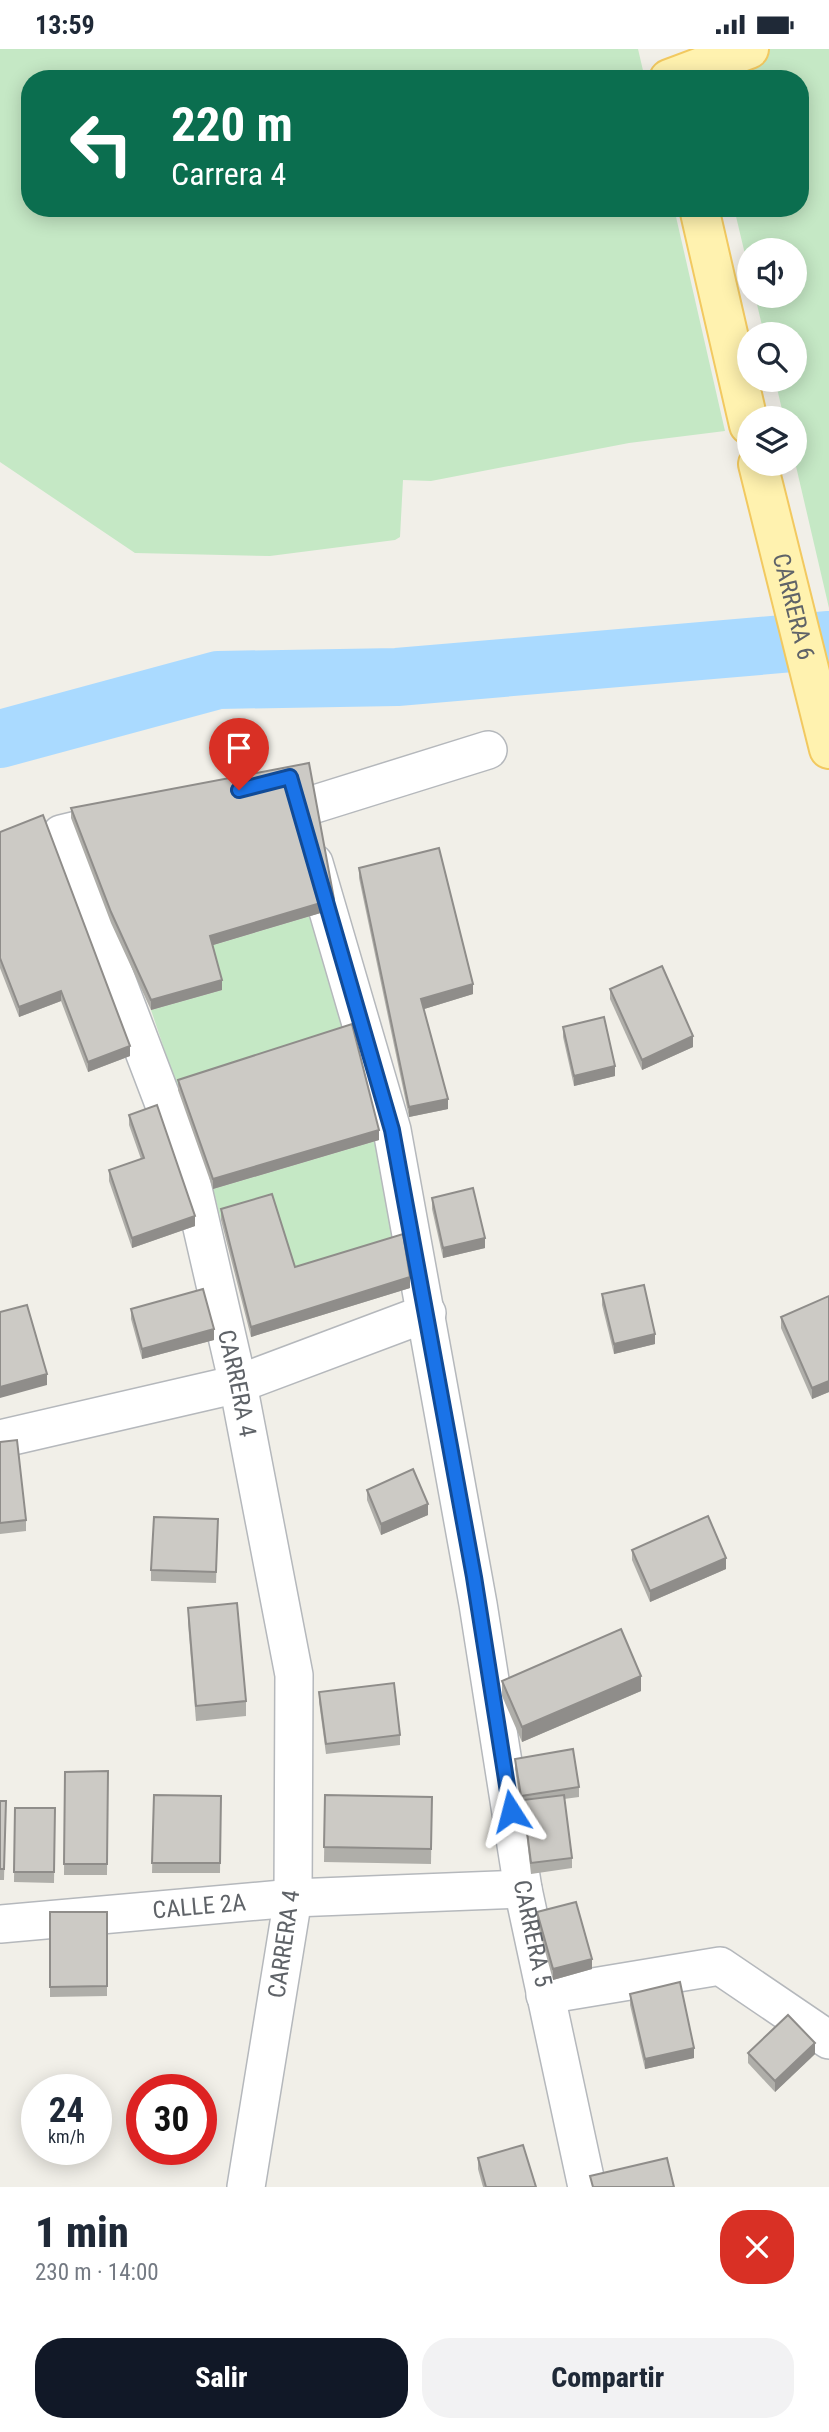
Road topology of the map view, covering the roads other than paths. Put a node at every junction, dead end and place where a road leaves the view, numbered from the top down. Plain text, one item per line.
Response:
1 (660, 49) edge
2 (749, 49) edge
3 (666, 70) edge
4 (692, 70) edge
5 (701, 217) edge
6 (745, 406) edge
7 (761, 476) edge
8 (829, 749) edge
9 (488, 750) dead end
10 (156, 811) edge
11 (427, 1313) junction
12 (238, 1384) junction
13 (0, 1439) edge
14 (523, 1889) junction
15 (293, 1898) junction
16 (0, 1924) edge
17 (545, 1995) junction
18 (829, 2040) edge
19 (246, 2187) edge
20 (587, 2187) edge

1 - 3 main road
2 - 4 main road
5 - 6 main road
7 - 8 main road, CARRERA 6
9 - 11 street, CARRERA 5
10 - 12 street, CARRERA 4
11 - 12 street
11 - 14 street, CARRERA 5
12 - 13 street
12 - 15 street, CARRERA 4
14 - 15 street, CALLE 2A
14 - 17 street, CARRERA 5
15 - 16 street, CALLE 2A
15 - 19 street, CARRERA 4
17 - 18 street
17 - 20 street, CARRERA 5

